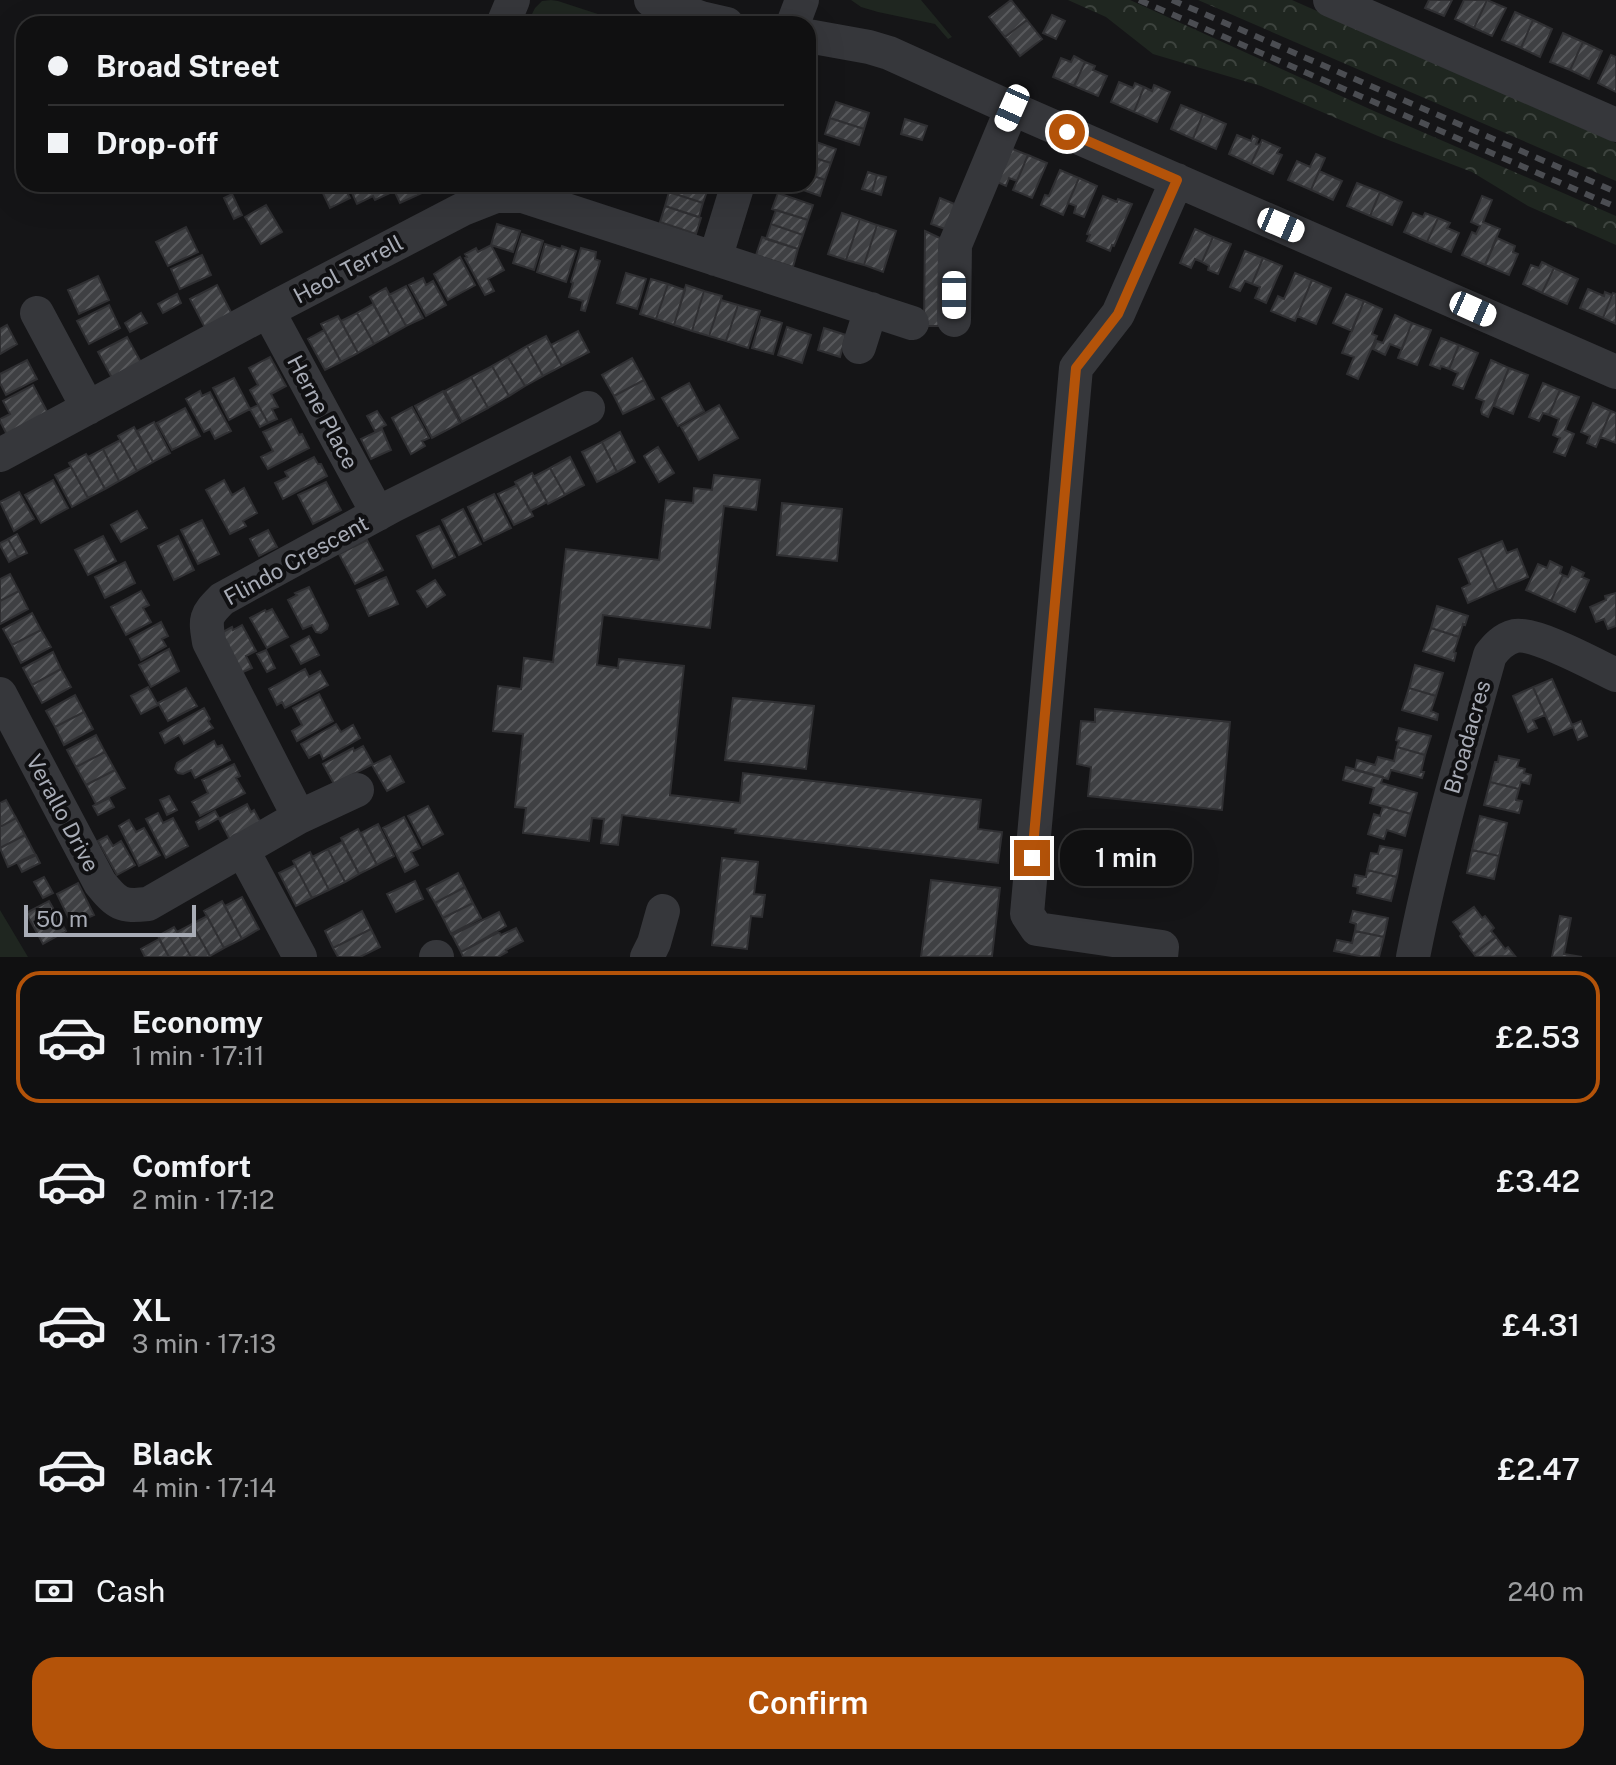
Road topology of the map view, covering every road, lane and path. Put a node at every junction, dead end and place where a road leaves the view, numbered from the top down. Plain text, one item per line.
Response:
1 (651, 0) edge
2 (1330, 0) edge
3 (695, 16) edge
4 (816, 37) edge
5 (1012, 108) junction
6 (1616, 125) edge
7 (1177, 180) junction
8 (736, 192) edge
9 (475, 193) edge
10 (715, 259) junction
11 (871, 309) junction
12 (268, 311) junction
13 (37, 313) dead end
14 (954, 320) dead end
15 (912, 323) dead end
16 (859, 347) dead end
17 (1616, 372) edge
18 (88, 408) junction
19 (588, 408) dead end
20 (0, 455) edge
21 (378, 514) junction
22 (1616, 675) edge
23 (0, 694) edge
24 (357, 790) dead end
25 (299, 817) junction
26 (242, 849) junction
27 (663, 911) dead end
28 (300, 957) edge
29 (647, 957) edge
30 (1161, 957) edge
31 (1413, 957) edge

1 - 3 street
2 - 6 street
4 - 5 street
5 - 7 street
5 - 14 street
7 - 17 street
7 - 30 street
8 - 10 street
9 - 10 street, Heol Terrell
9 - 12 street, Heol Terrell
10 - 11 street, Heol Terrell
11 - 15 street, Heol Terrell
11 - 16 street
12 - 18 street, Heol Terrell
12 - 21 street, Herne Place
13 - 18 street
18 - 20 street, Heol Terrell
19 - 21 street, Flindo Crescent
21 - 25 street, Flindo Crescent
22 - 31 street, Broadacres
23 - 26 street, Verallo Drive
24 - 25 street, Verallo Drive
25 - 26 street, Verallo Drive
26 - 28 street
27 - 29 street

